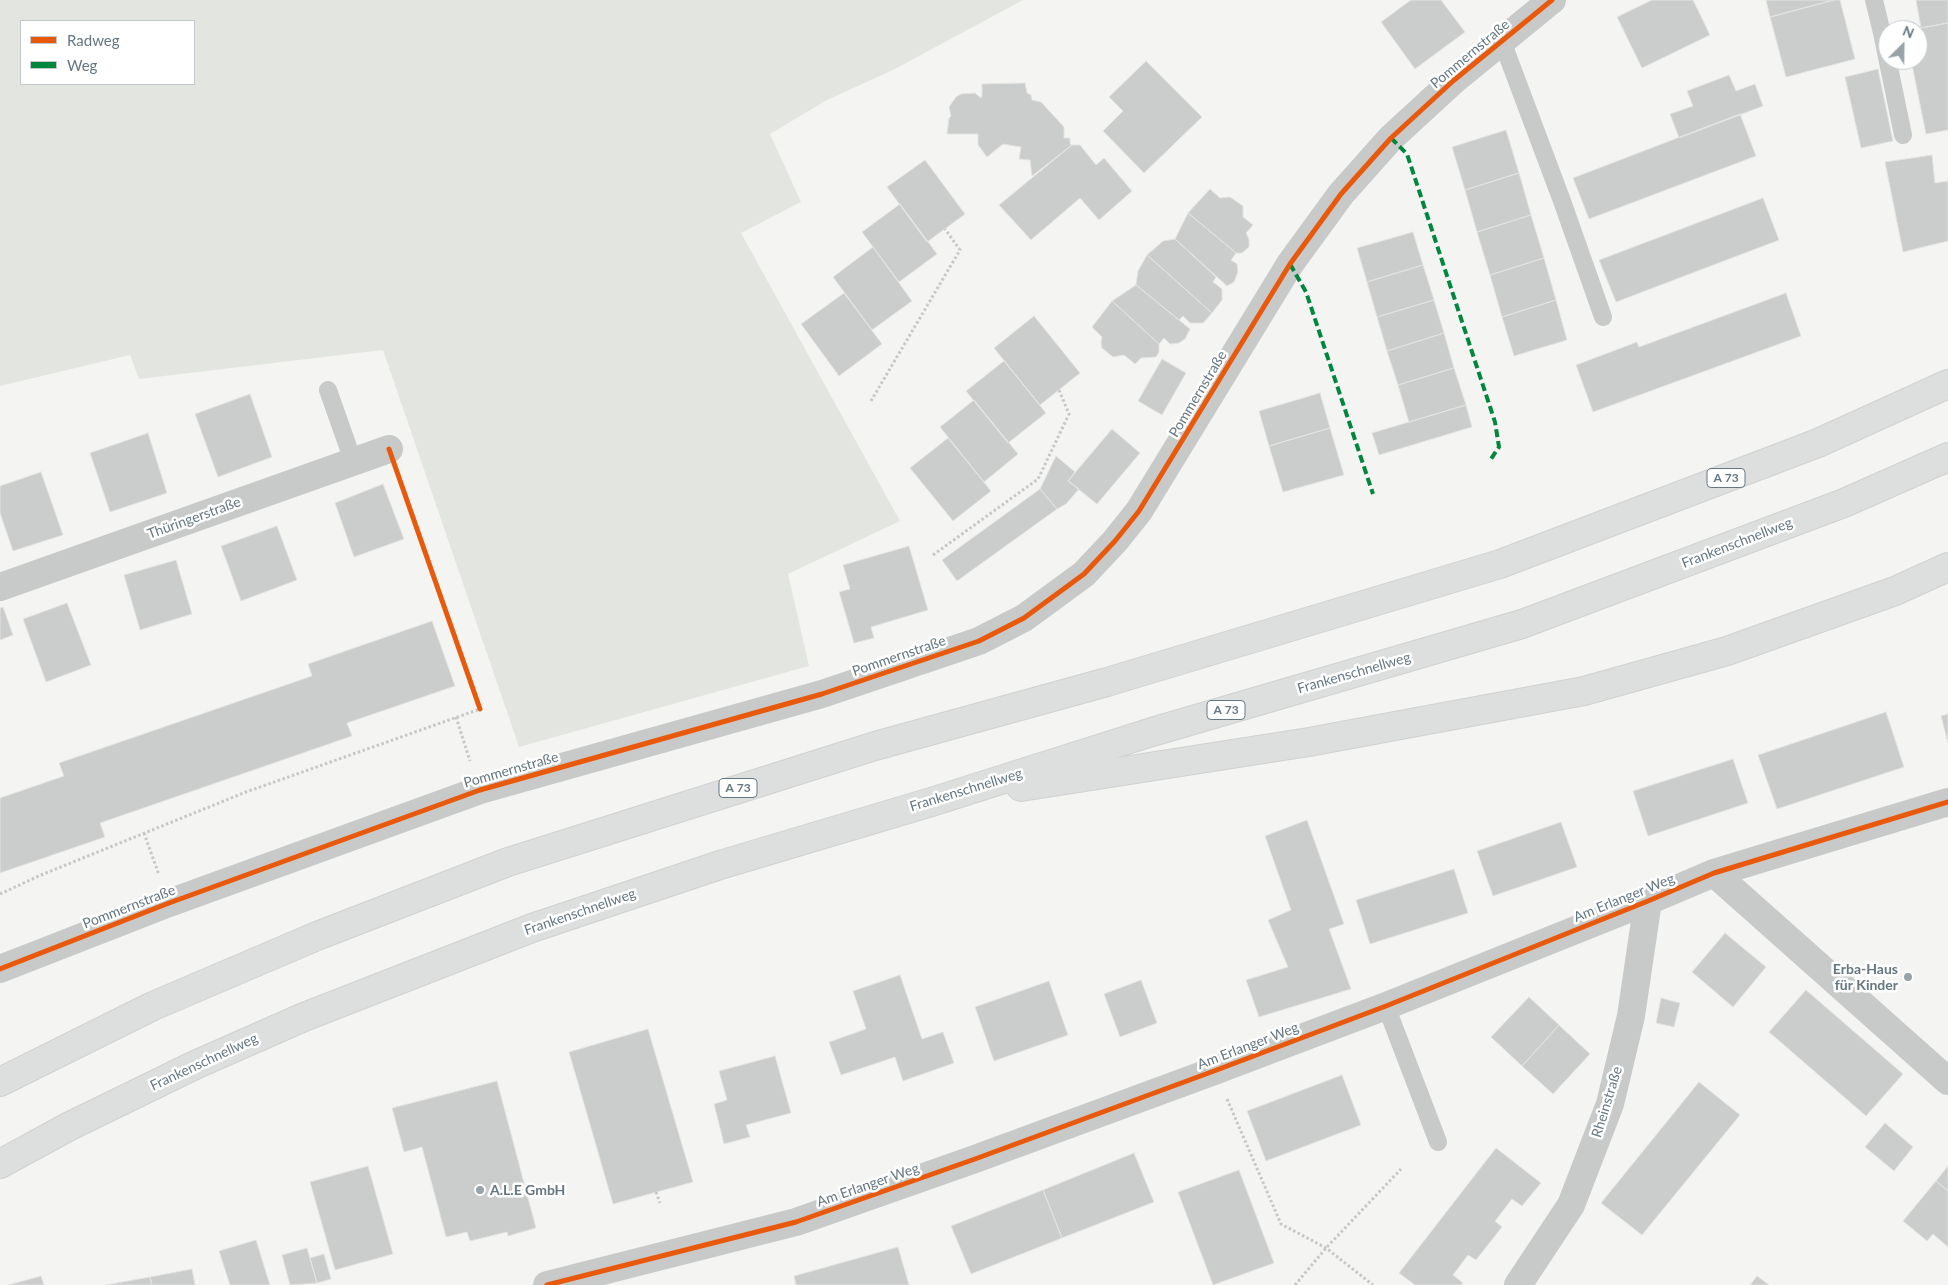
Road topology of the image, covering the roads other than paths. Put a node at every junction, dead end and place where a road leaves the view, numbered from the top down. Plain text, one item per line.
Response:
1 (1552, 0) edge
2 (1874, 0) edge
3 (1502, 41) junction
4 (1903, 135) dead end
5 (1603, 317) dead end
6 (1948, 384) edge
7 (328, 390) dead end
8 (388, 449) dead end
9 (1948, 456) edge
10 (352, 461) junction
11 (1948, 567) edge
12 (0, 587) edge
13 (931, 802) junction
14 (1948, 802) edge
15 (1714, 872) junction
16 (1648, 901) junction
17 (0, 969) edge
18 (1386, 1006) junction
19 (1948, 1081) edge
20 (0, 1082) edge
21 (1438, 1142) dead end
22 (0, 1164) edge
23 (547, 1285) edge
24 (1518, 1285) edge

1 - 3 street, Pommernstraße
2 - 4 lane
3 - 5 lane
3 - 17 street, Pommernstraße
6 - 20 highway, A 73
7 - 10 lane
8 - 10 street, Thüringerstraße
9 - 13 highway, Frankenschnellweg / A 73
10 - 12 street, Thüringerstraße
11 - 13 highway
13 - 22 highway, Frankenschnellweg / A 73
14 - 15 street, Am Erlanger Weg
15 - 16 street, Am Erlanger Weg
15 - 19 street
16 - 18 street, Am Erlanger Weg
16 - 24 street, Rheinstraße
18 - 21 lane
18 - 23 street, Am Erlanger Weg

